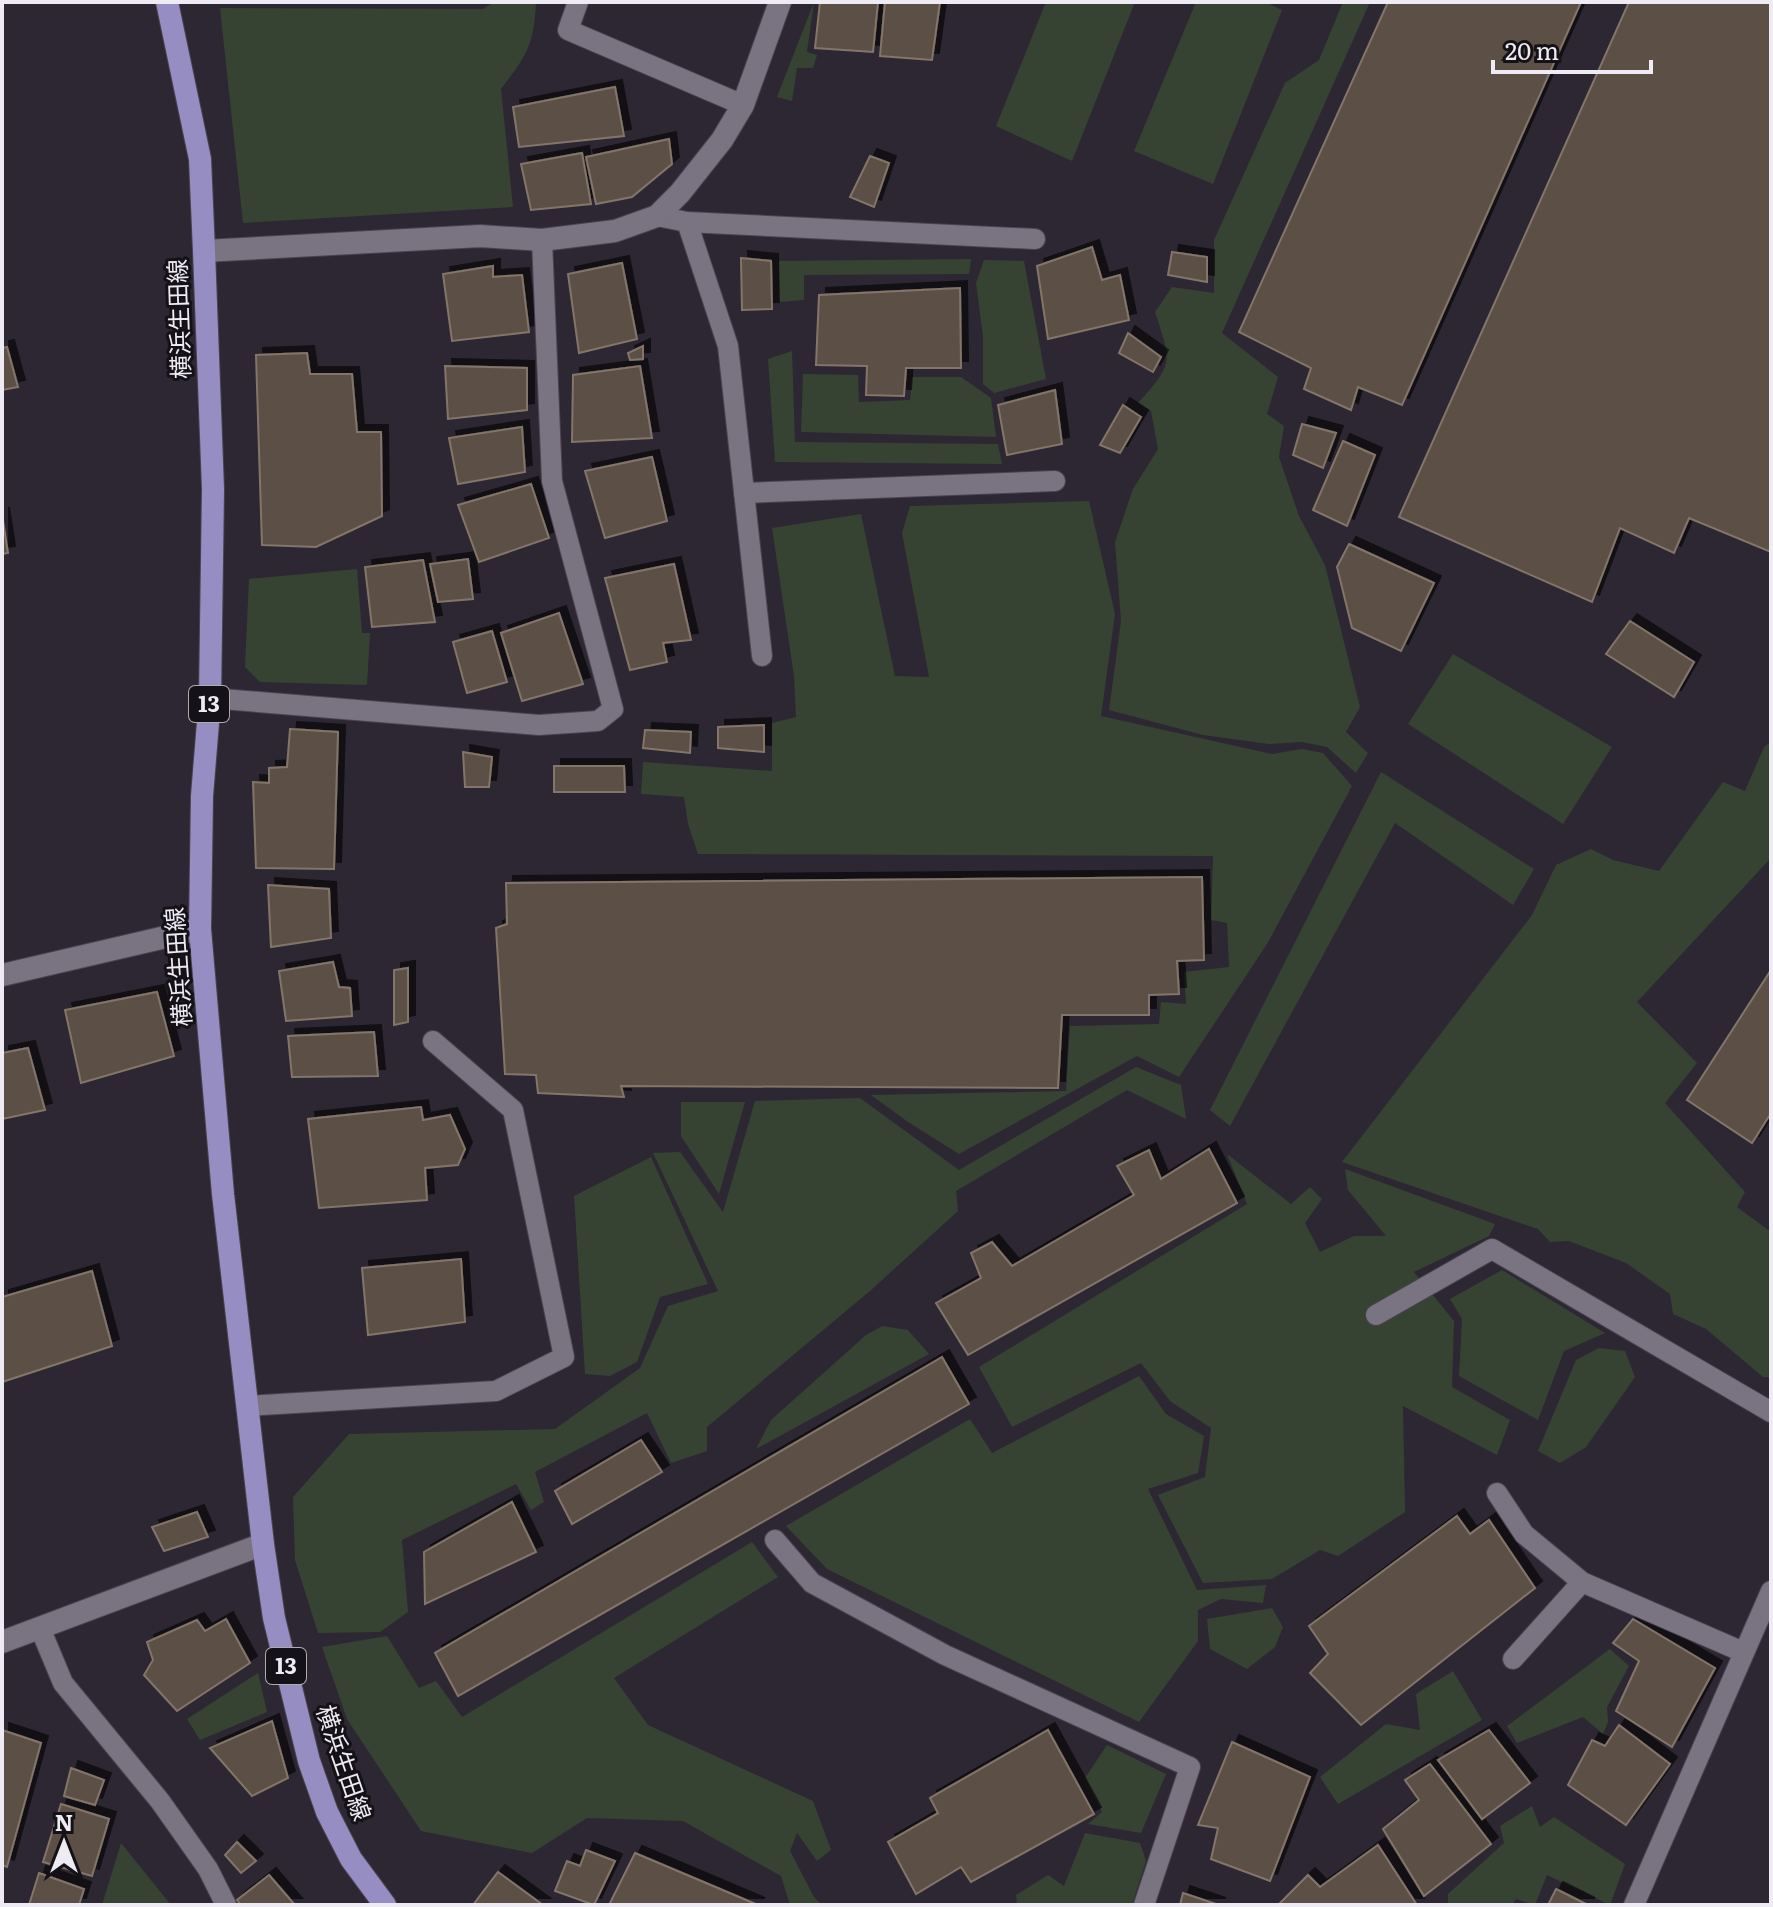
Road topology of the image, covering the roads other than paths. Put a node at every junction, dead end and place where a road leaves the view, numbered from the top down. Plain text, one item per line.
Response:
1 (167, 2) edge
2 (578, 2) edge
3 (780, 2) edge
4 (743, 105) junction
5 (657, 216) junction
6 (687, 222) junction
7 (1035, 239) dead end
8 (542, 240) junction
9 (204, 251) junction
10 (1055, 481) dead end
11 (744, 493) junction
12 (762, 656) dead end
13 (210, 698) junction
14 (200, 929) junction
15 (2, 975) edge
16 (433, 1041) dead end
17 (1376, 1315) dead end
18 (247, 1406) junction
19 (1771, 1412) edge
20 (1497, 1493) dead end
21 (775, 1540) dead end
22 (263, 1544) junction
23 (1582, 1582) junction
24 (1771, 1591) edge
25 (40, 1628) junction
26 (2, 1642) edge
27 (1743, 1652) junction
28 (1513, 1659) dead end
29 (226, 1905) edge
30 (385, 1905) edge
31 (1144, 1905) edge
32 (1634, 1905) edge

1 - 9 main road, 横浜生田線 / 13
2 - 4 lane
3 - 4 street
4 - 5 street
5 - 6 lane
5 - 8 street
6 - 7 lane
6 - 11 lane
8 - 9 street
8 - 13 lane
9 - 13 main road, 横浜生田線 / 13
10 - 11 lane
11 - 12 lane
13 - 14 main road, 横浜生田線 / 13
14 - 15 street
14 - 18 main road, 横浜生田線 / 13
16 - 18 lane
17 - 19 lane
18 - 22 main road, 横浜生田線 / 13
20 - 23 lane
21 - 31 lane
22 - 25 street
22 - 30 main road, 横浜生田線 / 13
23 - 27 lane
23 - 28 lane
24 - 27 lane
25 - 26 street
25 - 29 lane
27 - 32 lane

